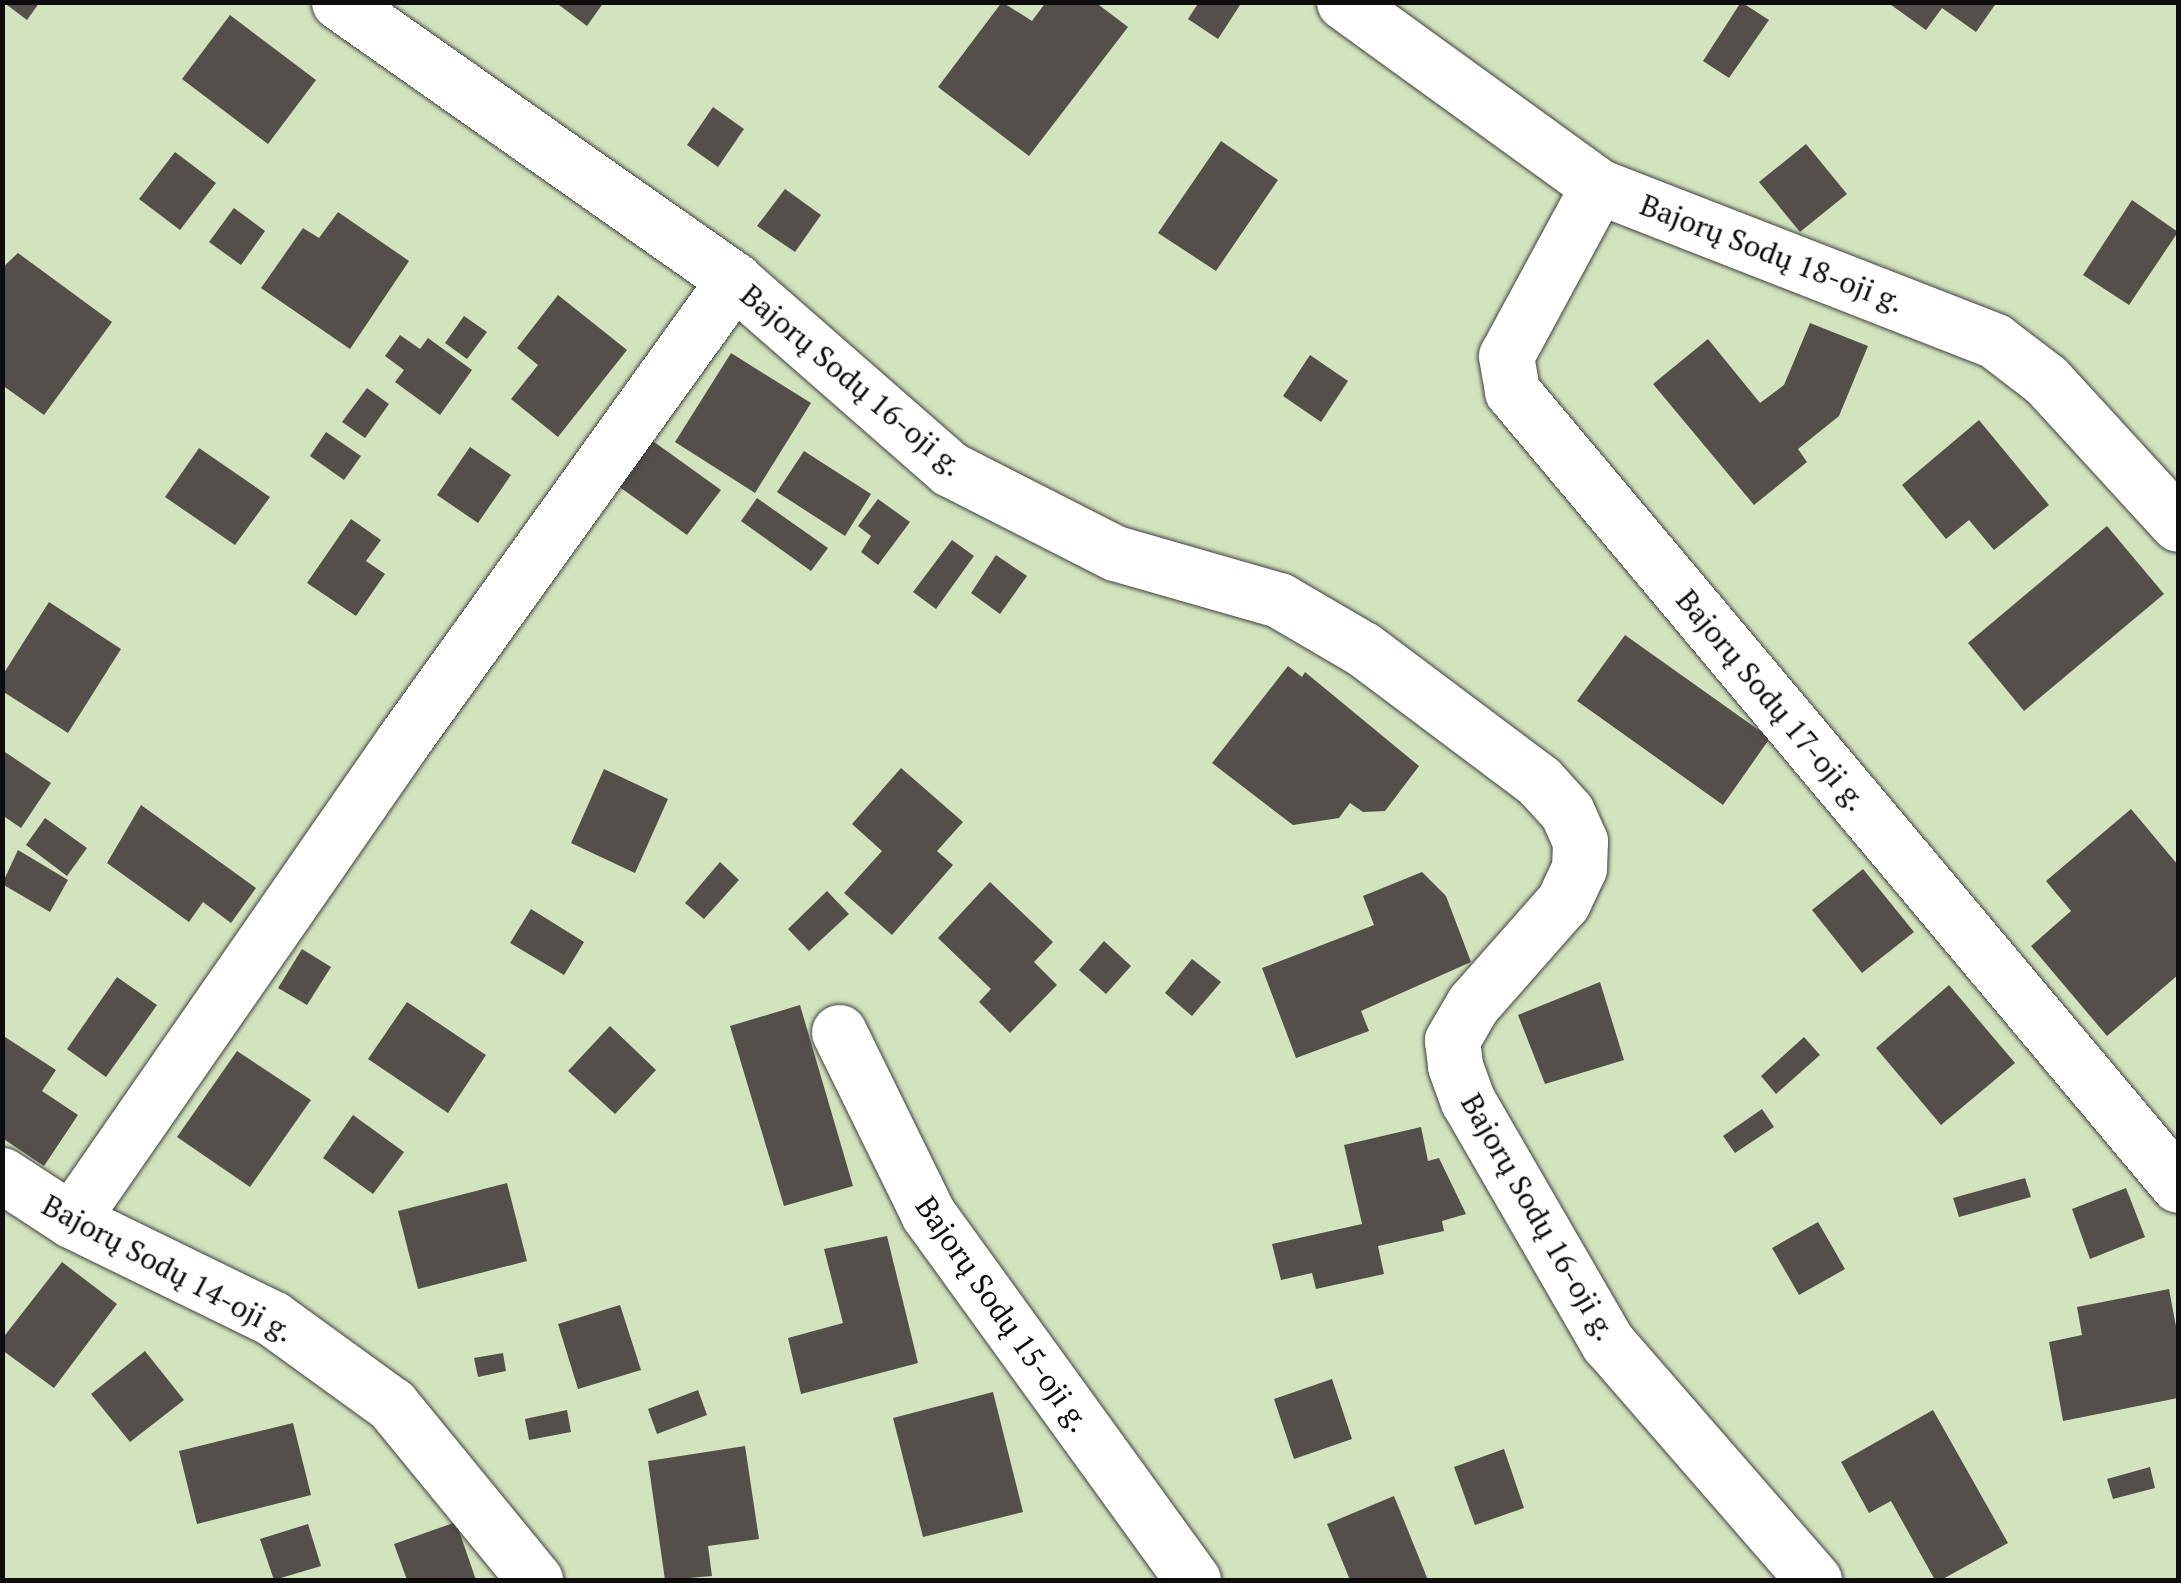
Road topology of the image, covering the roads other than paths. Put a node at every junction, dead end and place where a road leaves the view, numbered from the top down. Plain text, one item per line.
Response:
1 (339, 2) edge
2 (1344, 2) edge
3 (1598, 186) junction
4 (734, 280) junction
5 (2178, 524) edge
6 (840, 1032) dead end
7 (2, 1175) edge
8 (2178, 1185) edge
9 (71, 1220) junction
10 (535, 1580) edge
11 (1192, 1580) edge
12 (1814, 1580) edge

1 - 4 street, Bajorų Sodų 16-oji g.
2 - 3 street, Bajorų Sodų 18-oji g.
3 - 5 street, Bajorų Sodų 18-oji g.
3 - 8 street, Bajorų Sodų 17-oji g.
4 - 9 street
4 - 12 street, Bajorų Sodų 16-oji g.
6 - 11 street, Bajorų Sodų 15-oji g.
7 - 9 street, Bajorų Sodų 14-oji g.
9 - 10 street, Bajorų Sodų 14-oji g.

